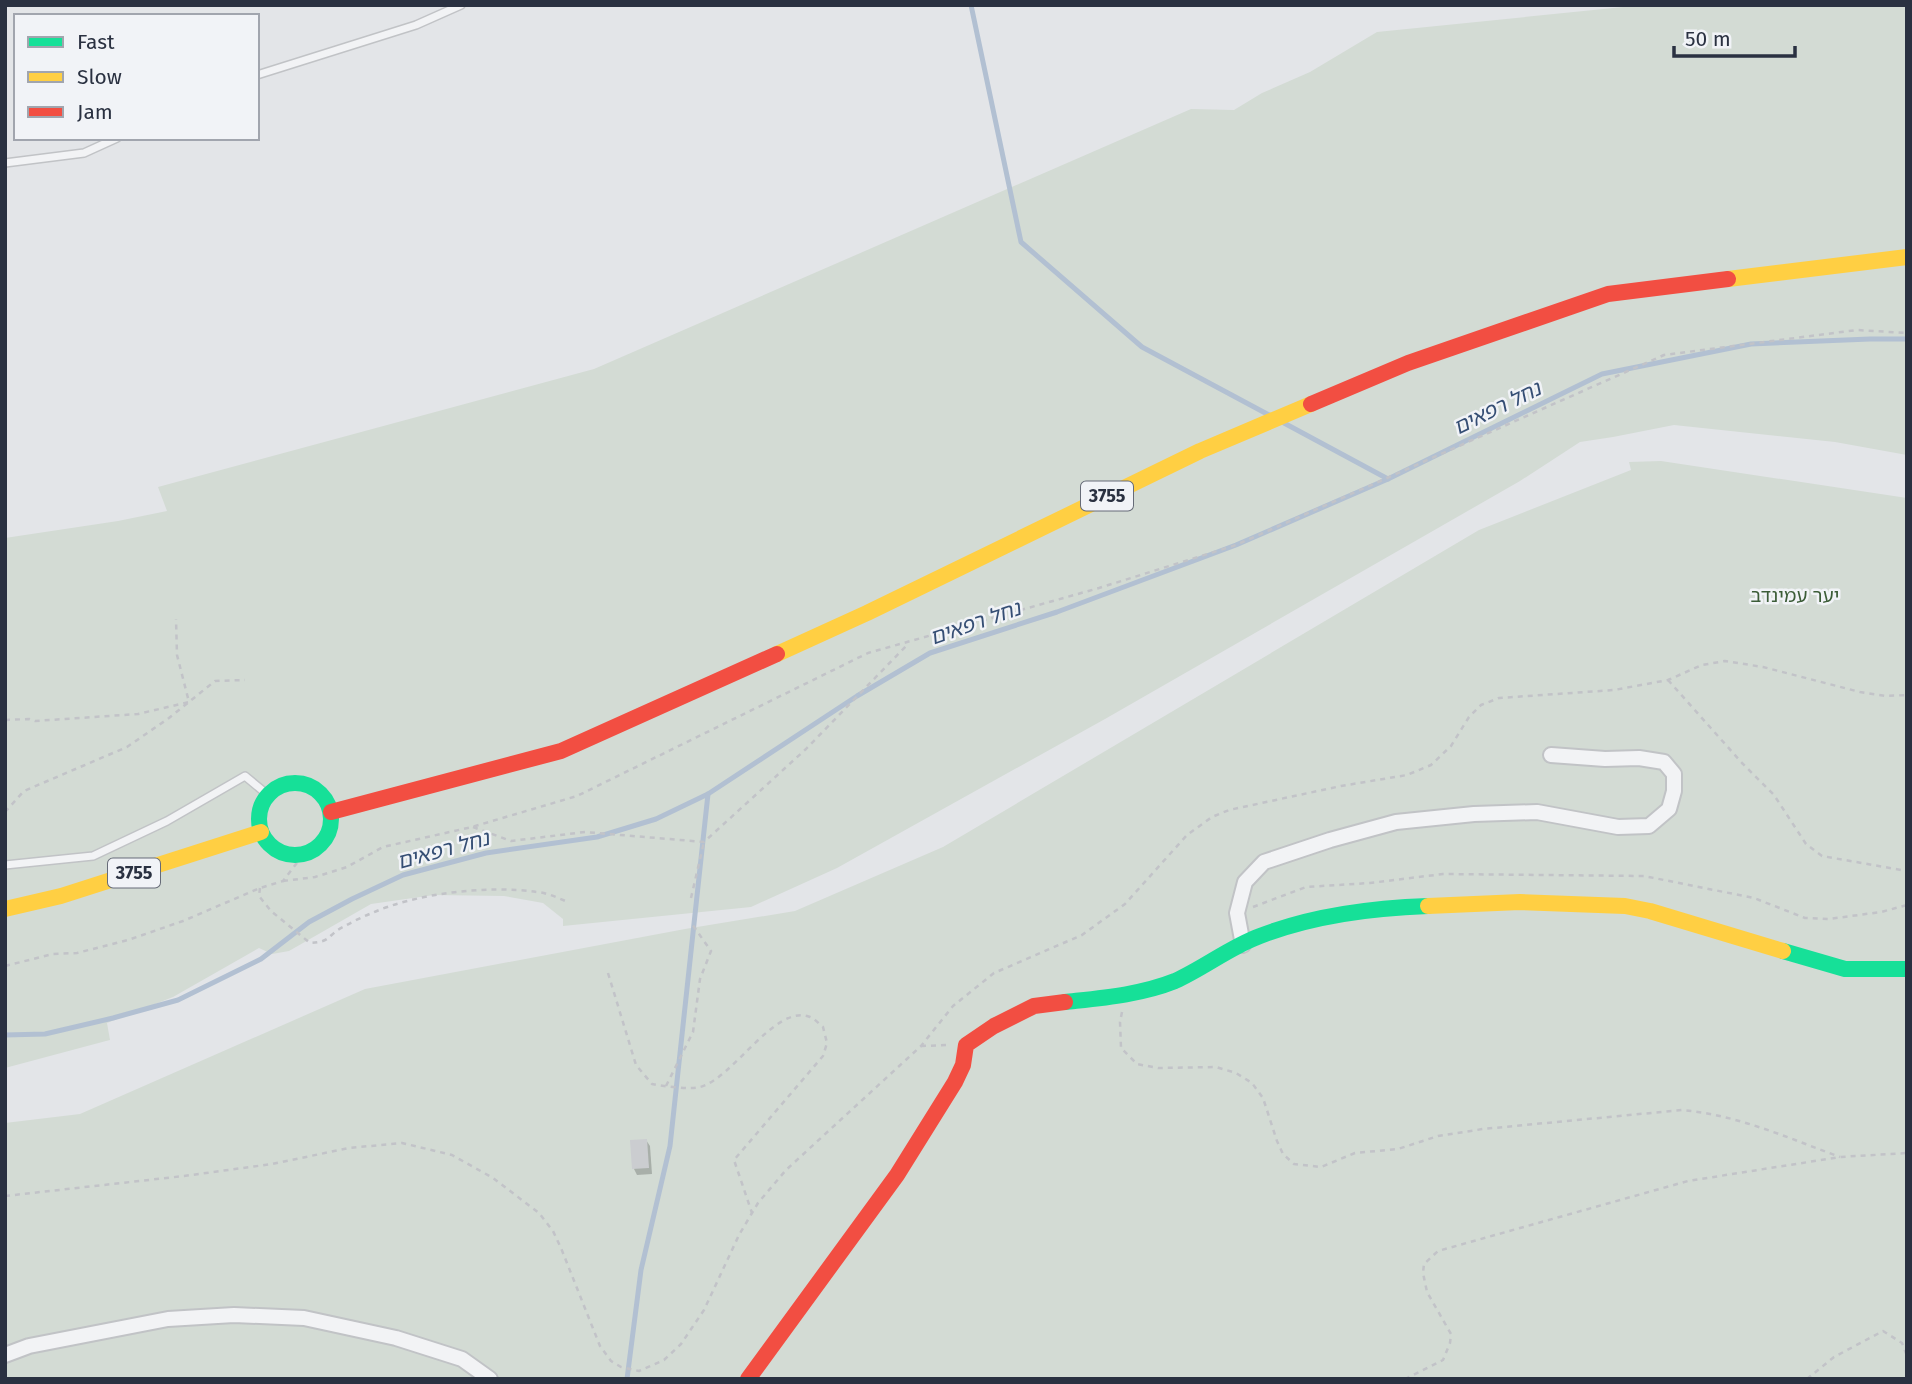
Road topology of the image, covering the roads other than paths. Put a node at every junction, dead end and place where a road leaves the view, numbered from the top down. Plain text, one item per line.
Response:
1 (461, 5) edge
2 (259, 74) edge
3 (113, 140) edge
4 (5, 163) edge
5 (1907, 257) edge
6 (1551, 755) dead end
7 (268, 795) junction
8 (331, 812) junction
9 (261, 832) junction
10 (5, 865) edge
11 (5, 909) edge
12 (1243, 945) junction
13 (1907, 969) edge
14 (5, 1354) edge
15 (491, 1379) edge
16 (748, 1379) edge

1 - 2 lane
3 - 4 lane
5 - 8 main road, 3755
6 - 12 street
7 - 8 main road
7 - 9 main road
7 - 10 lane
8 - 9 main road
9 - 11 main road, 3755
12 - 13 main road
12 - 16 main road
14 - 15 street

